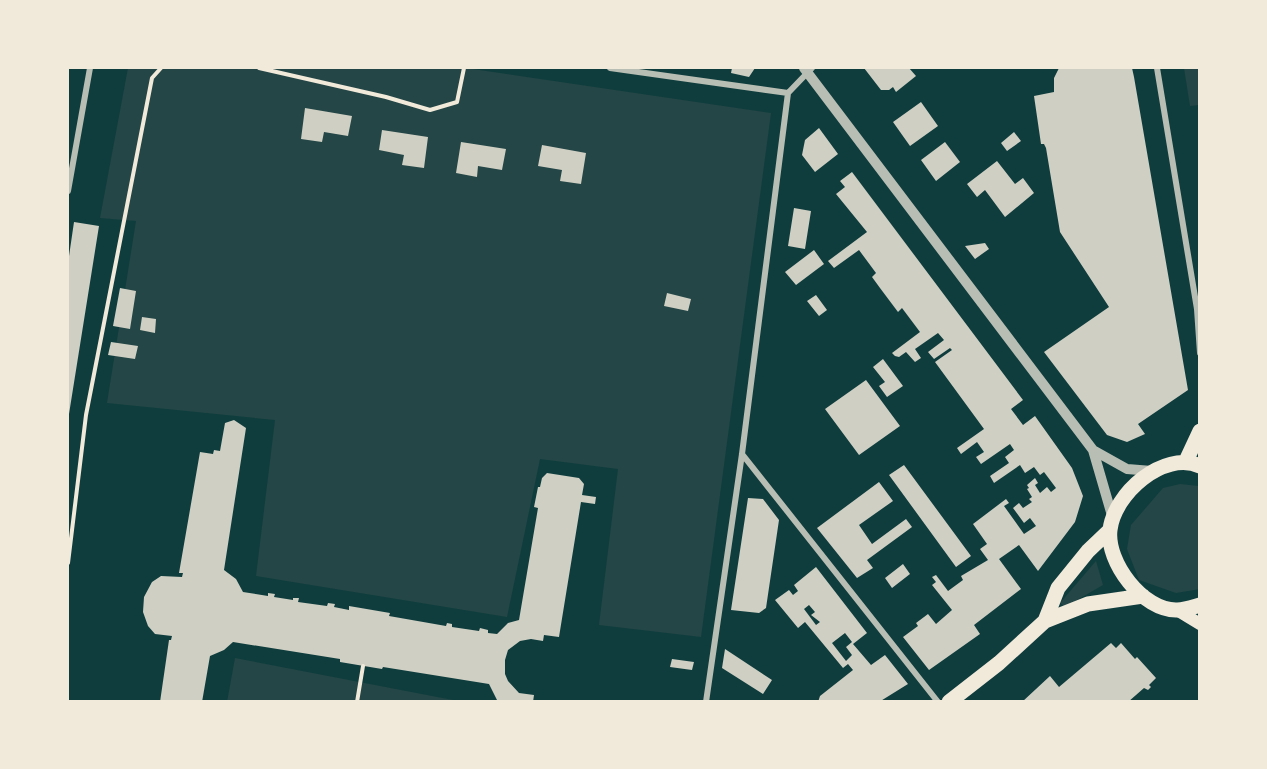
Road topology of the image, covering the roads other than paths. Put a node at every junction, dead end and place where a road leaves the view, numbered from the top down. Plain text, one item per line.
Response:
1 (90, 68) edge
2 (610, 68) edge
3 (1157, 68) edge
4 (808, 69) edge
5 (788, 93) junction
6 (68, 191) edge
7 (1198, 311) edge
8 (1200, 353) edge
9 (1200, 431) edge
10 (1093, 450) junction
11 (742, 454) junction
12 (1193, 463) edge
13 (1152, 471) junction
14 (1111, 525) junction
15 (1143, 596) junction
16 (1200, 605) edge
17 (1177, 610) junction
18 (1044, 621) junction
19 (1200, 624) edge
20 (706, 702) edge
21 (938, 702) edge
22 (949, 702) edge

1 - 6 street
2 - 5 street
3 - 7 street
4 - 5 street
4 - 10 street
5 - 11 street
7 - 8 street
9 - 12 main road
10 - 13 street
10 - 14 street
11 - 20 street
11 - 21 street
12 - 13 main road
13 - 14 main road
14 - 15 main road
14 - 18 main road
15 - 17 main road
15 - 18 main road
16 - 17 main road
17 - 19 main road
18 - 22 main road

